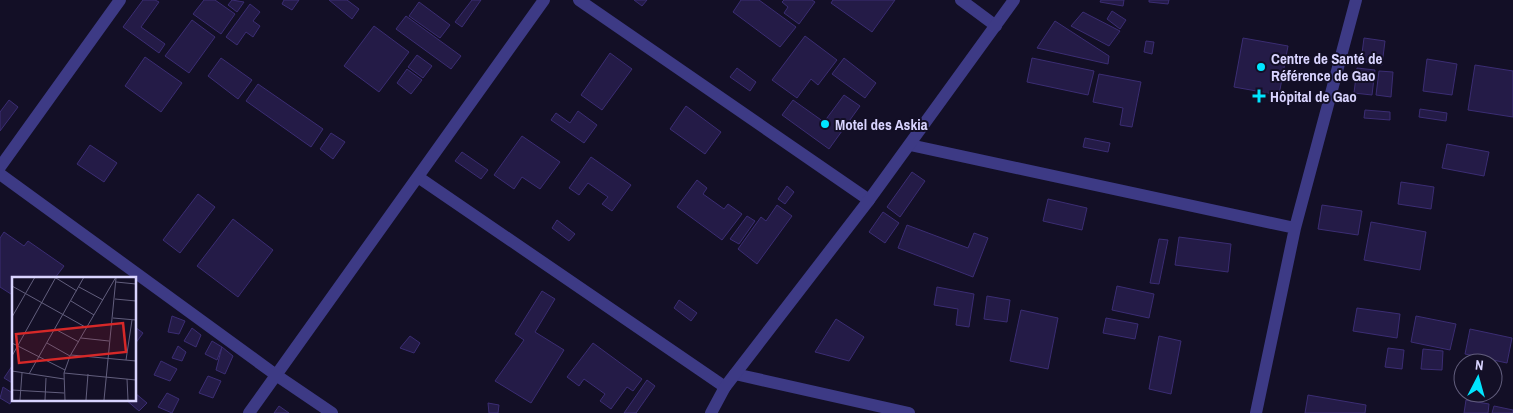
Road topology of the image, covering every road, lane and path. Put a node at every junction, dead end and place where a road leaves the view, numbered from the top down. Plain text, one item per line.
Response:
1 (120, 0) edge
2 (544, 0) edge
3 (579, 0) edge
4 (961, 0) edge
5 (1014, 0) edge
6 (1356, 0) edge
7 (996, 26) junction
8 (910, 145) junction
9 (0, 167) edge
10 (0, 174) edge
11 (418, 177) junction
12 (869, 200) junction
13 (1294, 228) junction
14 (735, 374) junction
15 (276, 375) junction
16 (725, 387) junction
17 (250, 413) edge
18 (332, 413) edge
19 (711, 413) edge
20 (909, 413) edge
21 (1256, 413) edge

1 - 9 street
2 - 11 street
3 - 12 street
4 - 7 street
5 - 7 street
6 - 13 street
7 - 8 street
8 - 12 street
8 - 13 street
10 - 15 street
11 - 15 street
11 - 16 street
12 - 14 street
13 - 21 street
14 - 16 street
14 - 20 street
15 - 17 street
15 - 18 street
16 - 19 street

